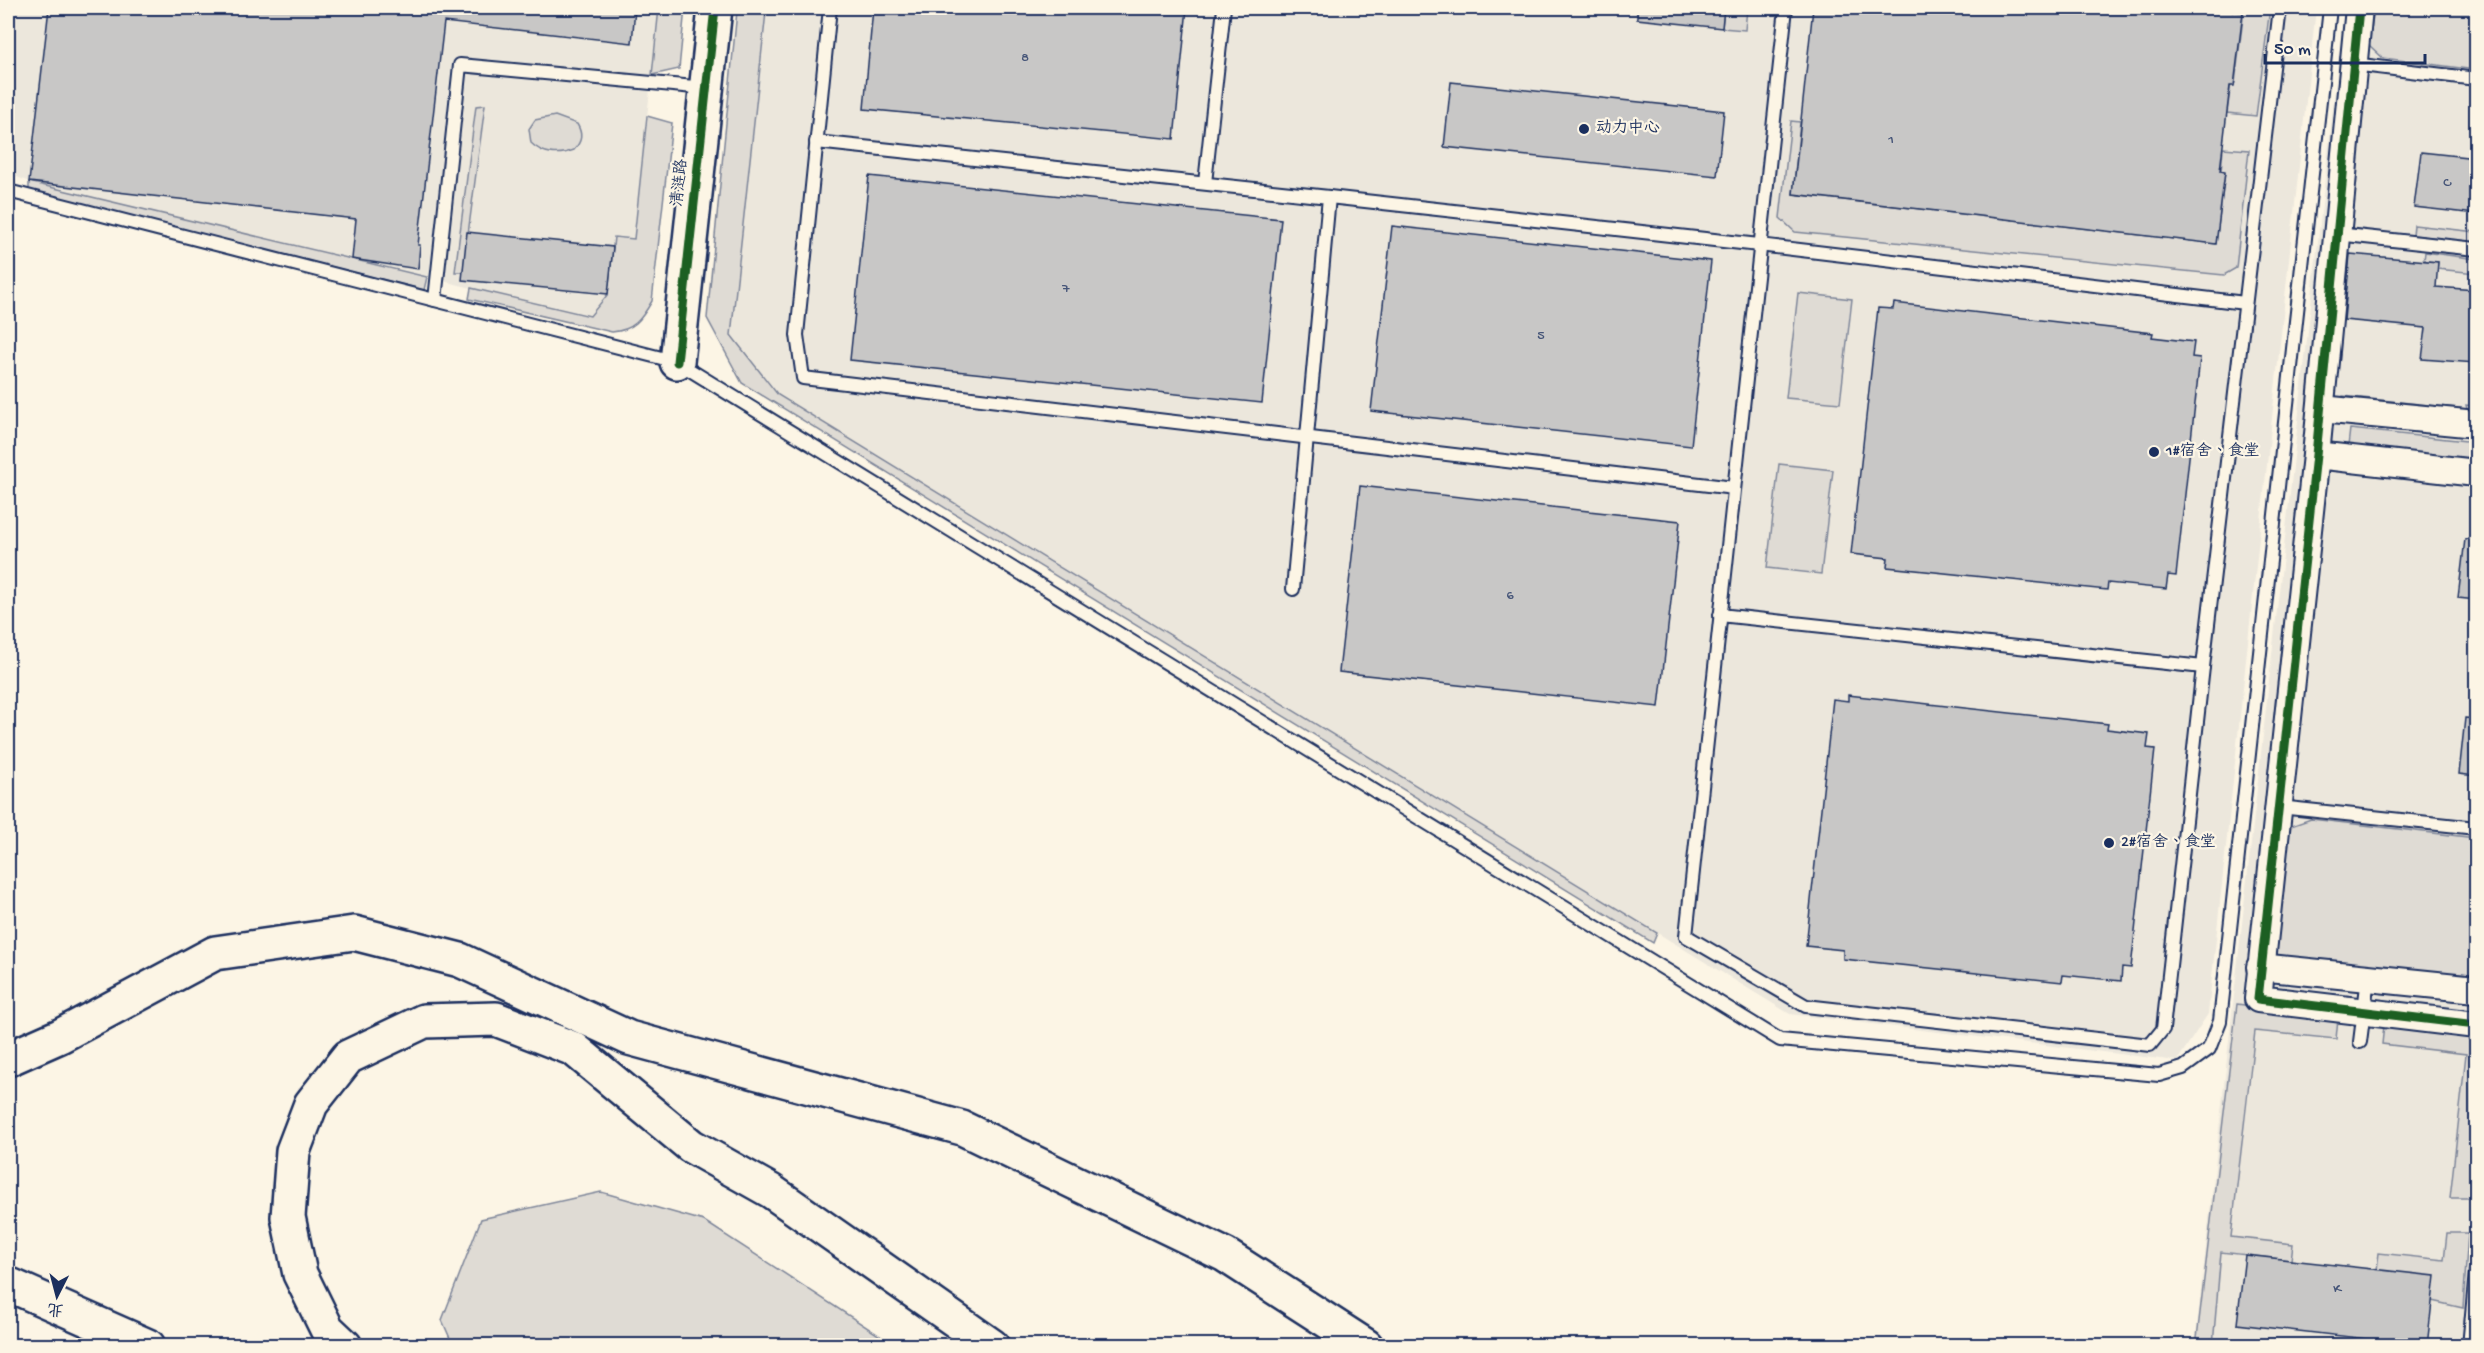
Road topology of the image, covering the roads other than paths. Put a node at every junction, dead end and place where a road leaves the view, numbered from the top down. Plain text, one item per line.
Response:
1 (715, 8) edge
2 (830, 8) edge
3 (1224, 8) edge
4 (1786, 8) edge
5 (2280, 8) edge
6 (2330, 8) edge
7 (2359, 8) edge
8 (2352, 64) junction
9 (2476, 79) edge
10 (706, 88) junction
11 (816, 142) junction
12 (1205, 183) junction
13 (8, 191) edge
14 (1329, 197) junction
15 (2337, 234) junction
16 (1759, 245) junction
17 (2476, 249) edge
18 (435, 300) junction
19 (2246, 303) junction
20 (677, 362) junction
21 (2321, 409) junction
22 (2476, 424) edge
23 (1307, 437) junction
24 (2316, 455) junction
25 (2476, 473) edge
26 (1734, 488) junction
27 (1293, 589) dead end
28 (1720, 615) junction
29 (2203, 667) junction
30 (2279, 807) junction
31 (2476, 828) edge
32 (2260, 967) junction
33 (2368, 978) junction
34 (2476, 989) edge
35 (2364, 1011) junction
36 (2476, 1025) edge
37 (2360, 1042) dead end
38 (8, 1059) edge
39 (2476, 1272) edge
40 (8, 1284) edge
41 (148, 1346) edge
42 (345, 1346) edge
43 (992, 1346) edge
44 (1366, 1346) edge
45 (2469, 1346) edge

1 - 10 main road, 清涟路
2 - 11 lane
3 - 12 lane
4 - 16 lane
5 - 19 lane
6 - 20 lane
7 - 8 street
8 - 9 lane
8 - 15 street
10 - 18 lane
10 - 20 main road, 清涟路
11 - 12 lane
11 - 23 lane
12 - 14 lane
13 - 18 lane
14 - 16 lane
14 - 23 lane
15 - 17 lane
15 - 21 street
16 - 19 lane
16 - 26 lane
18 - 20 lane
19 - 29 lane
21 - 22 street
21 - 24 street
23 - 26 lane
23 - 27 lane
24 - 25 street
24 - 30 street
26 - 28 lane
28 - 29 lane
28 - 29 lane
30 - 31 lane
30 - 32 street
32 - 33 street
32 - 35 street
33 - 34 street
33 - 35 lane
35 - 36 street
35 - 37 lane
38 - 44 main road
39 - 45 lane
40 - 41 main road
42 - 43 main road

